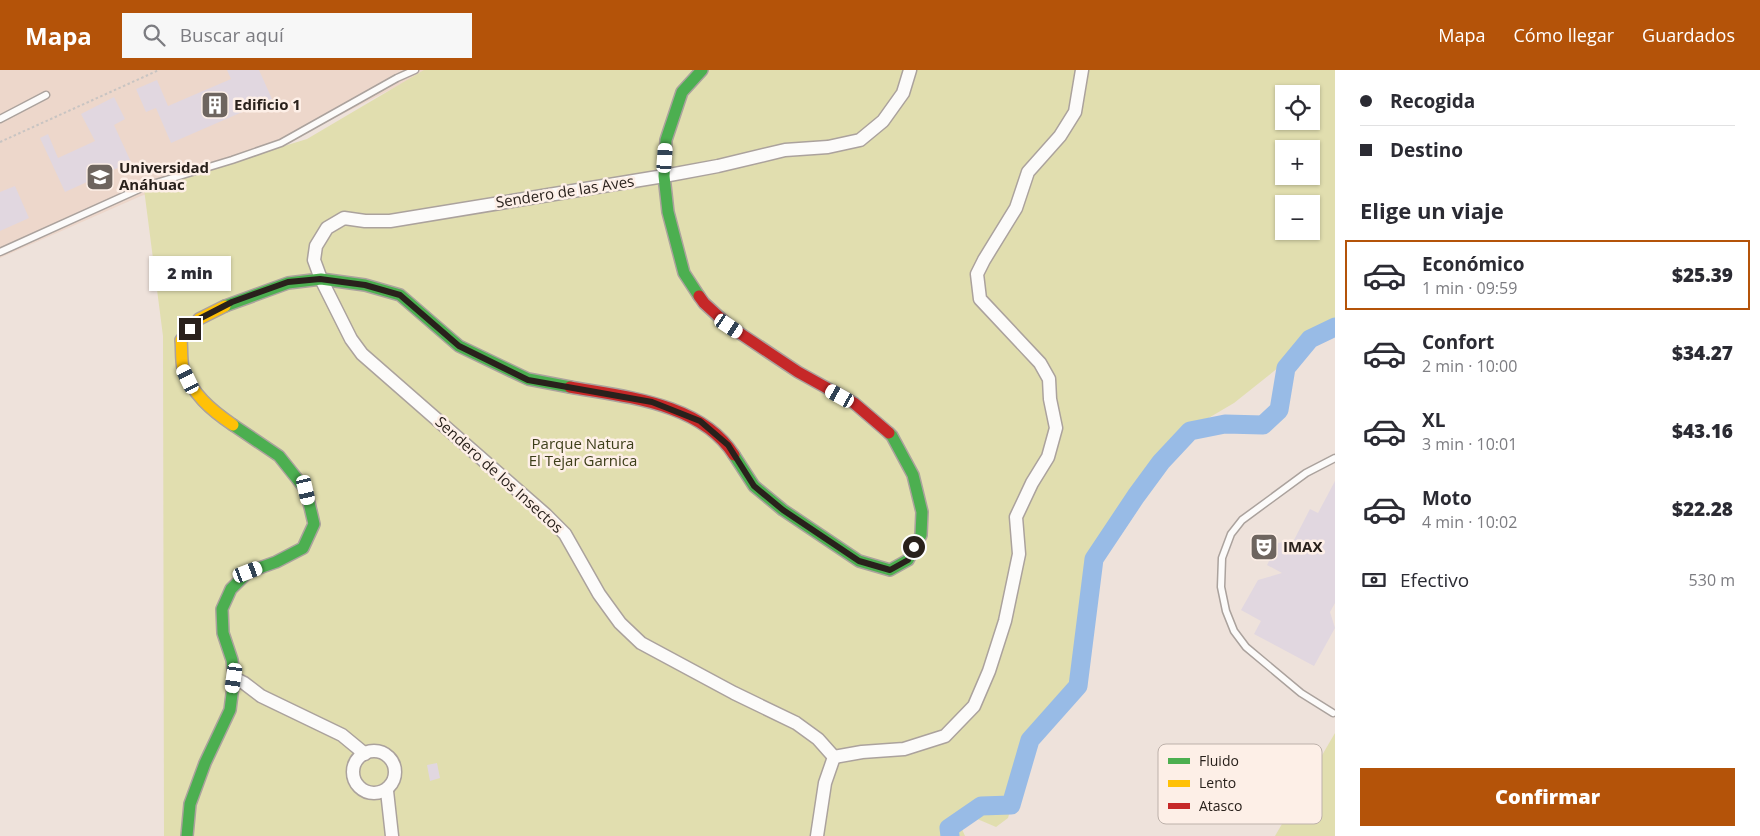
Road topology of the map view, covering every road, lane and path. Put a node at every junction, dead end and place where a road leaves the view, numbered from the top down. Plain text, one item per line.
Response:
1 (159, 70) edge
2 (415, 70) edge
3 (702, 70) edge
4 (910, 70) edge
5 (1082, 70) edge
6 (46, 95) dead end
7 (0, 119) edge
8 (0, 142) edge
9 (664, 176) junction
10 (0, 252) edge
11 (320, 279) junction
12 (1335, 458) edge
13 (234, 678) junction
14 (1333, 713) dead end
15 (365, 754) junction
16 (834, 757) junction
17 (387, 791) junction
18 (187, 836) edge
19 (392, 836) edge
20 (817, 836) edge

1 - 8 path
2 - 10 lane
3 - 9 street
4 - 9 street, Sendero de las Aves
5 - 16 street
6 - 7 lane
9 - 11 street, Sendero de las Aves
9 - 11 street
11 - 13 street
11 - 16 street, Sendero de los Insectos
12 - 14 lane
13 - 15 street
13 - 18 street
15 - 17 street
15 - 17 street
16 - 20 street
17 - 19 street

